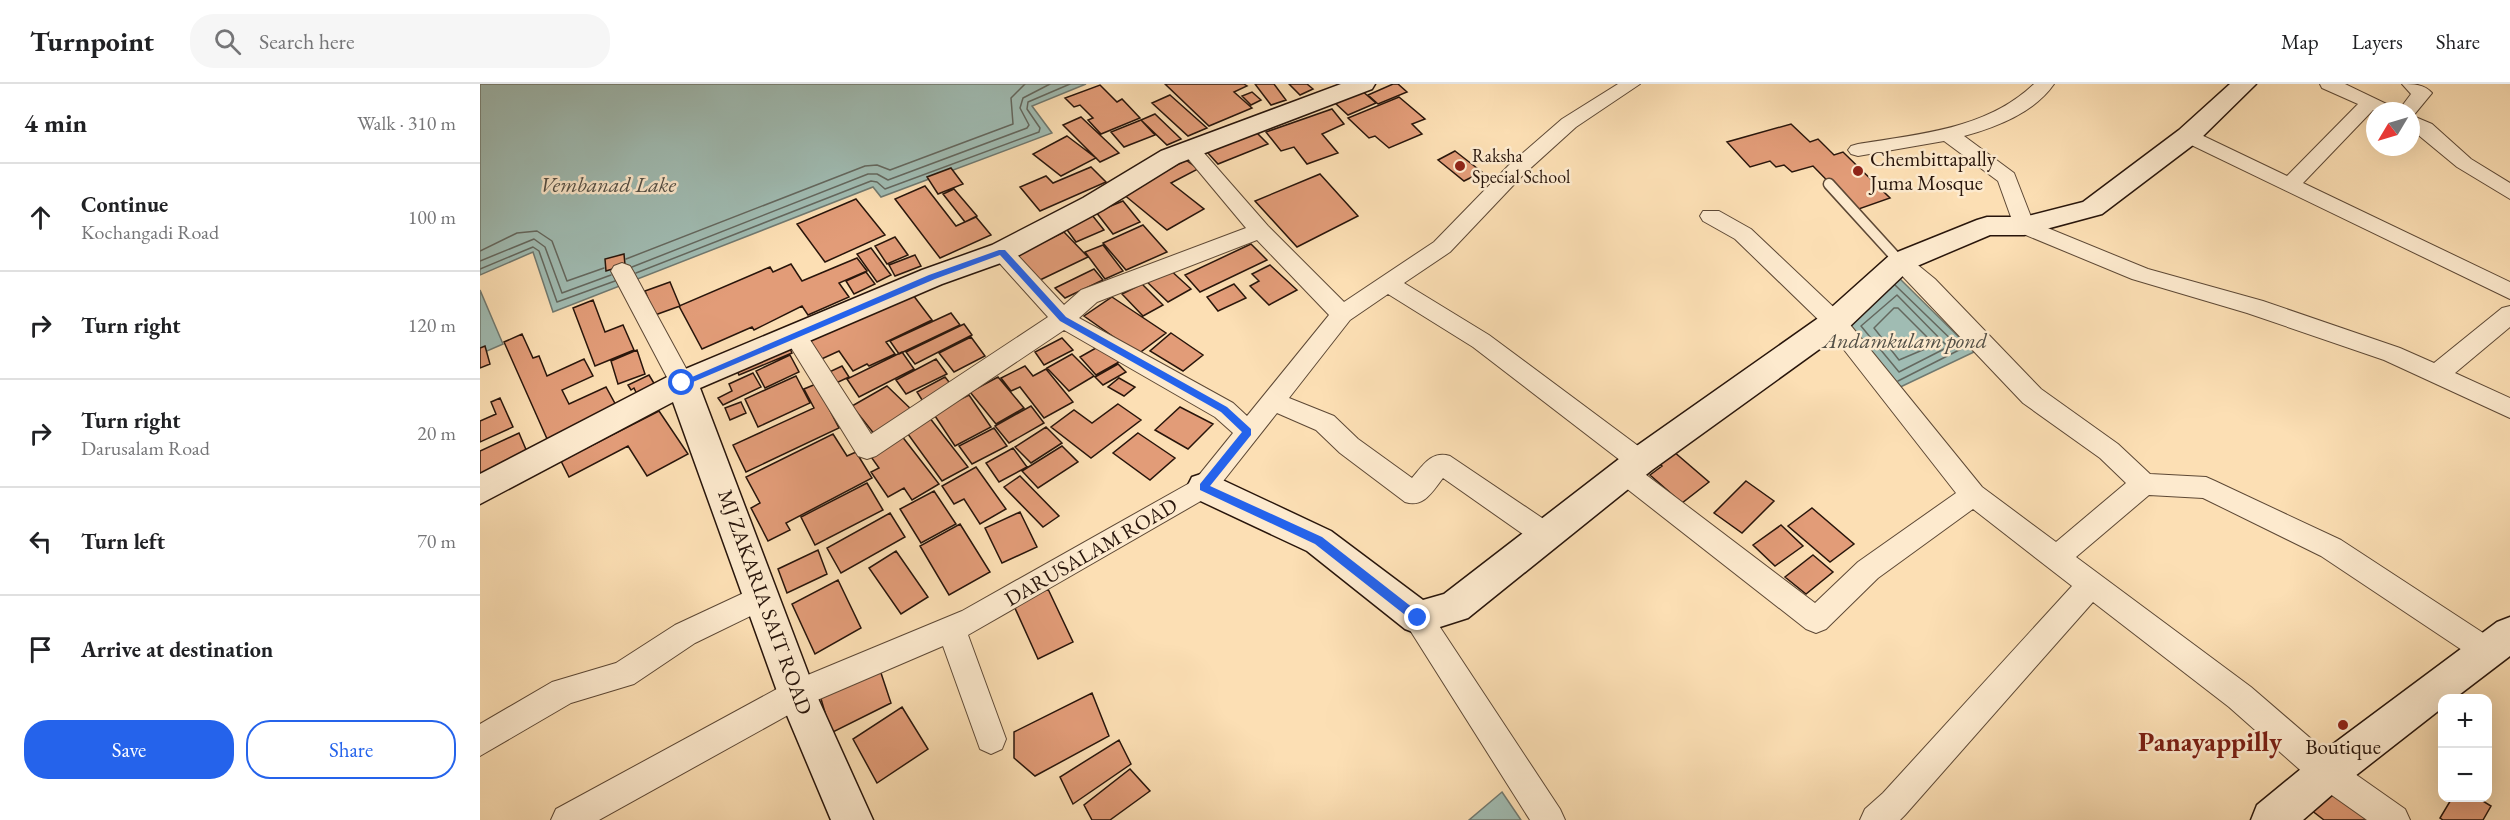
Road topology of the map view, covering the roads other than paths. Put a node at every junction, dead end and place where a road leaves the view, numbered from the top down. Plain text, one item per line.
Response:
1 (1363, 84) edge
2 (2019, 84) edge
3 (2244, 84) edge
4 (2329, 84) edge
5 (2410, 84) edge
6 (1620, 86) edge
7 (2042, 88) edge
8 (2370, 102) edge
9 (2415, 102) edge
10 (2366, 106) edge
11 (2420, 126) edge
12 (1948, 135) junction
13 (2188, 135) junction
14 (1190, 148) junction
15 (1858, 150) dead end
16 (1829, 184) dead end
17 (2290, 185) junction
18 (2510, 192) edge
19 (1711, 216) dead end
20 (2024, 226) junction
21 (1260, 231) junction
22 (1002, 252) junction
23 (1900, 262) junction
24 (622, 271) dead end
25 (1388, 284) junction
26 (2510, 291) edge
27 (1342, 314) junction
28 (2510, 314) edge
29 (1063, 319) junction
30 (1835, 322) junction
31 (795, 335) junction
32 (2437, 374) junction
33 (682, 383) junction
34 (1272, 401) junction
35 (2510, 409) edge
36 (1248, 432) junction
37 (1633, 468) junction
38 (2144, 484) junction
39 (1204, 487) junction
40 (480, 490) edge
41 (1973, 495) junction
42 (1547, 536) junction
43 (2057, 557) junction
44 (2092, 584) junction
45 (763, 596) junction
46 (1418, 618) junction
47 (951, 629) junction
48 (2499, 643) edge
49 (797, 694) junction
50 (991, 739) dead end
51 (480, 741) edge
52 (2327, 773) junction
53 (567, 820) edge
54 (852, 820) edge
55 (1549, 820) edge
56 (1876, 820) edge
57 (2272, 820) edge
58 (2394, 820) edge

1 - 14 street
2 - 7 street
3 - 13 street
4 - 8 street
5 - 9 street
6 - 25 street, DARUSALAM ROAD
7 - 12 street
10 - 17 street
11 - 18 street
12 - 15 street
12 - 20 street
13 - 17 street
13 - 20 street
14 - 21 street
14 - 22 street
16 - 23 lane
17 - 26 street
19 - 30 street
20 - 23 street
20 - 32 street
21 - 27 street
21 - 29 street
22 - 29 street
22 - 31 street
23 - 30 street
23 - 38 street
24 - 33 street
25 - 27 street, DARUSALAM ROAD
25 - 37 street
27 - 34 street, DARUSALAM ROAD
28 - 32 street
29 - 31 street
29 - 36 street
30 - 37 street
30 - 41 street
31 - 33 street
32 - 35 street
33 - 40 street
33 - 45 street, MJ ZAKARIA SAIT ROAD
34 - 36 street, DARUSALAM ROAD
34 - 42 street
36 - 39 street, DARUSALAM ROAD
37 - 41 street
37 - 42 street
38 - 43 street
38 - 48 street
39 - 46 street
39 - 47 street, DARUSALAM ROAD
41 - 43 street
42 - 46 street
43 - 44 street
44 - 52 street
44 - 56 street
45 - 49 street, MJ ZAKARIA SAIT ROAD
45 - 51 street
46 - 55 street
47 - 49 street, DARUSALAM ROAD
47 - 50 street
48 - 52 street
49 - 53 street, DARUSALAM ROAD
49 - 54 street, MJ ZAKARIA SAIT ROAD
52 - 57 street
52 - 58 street

